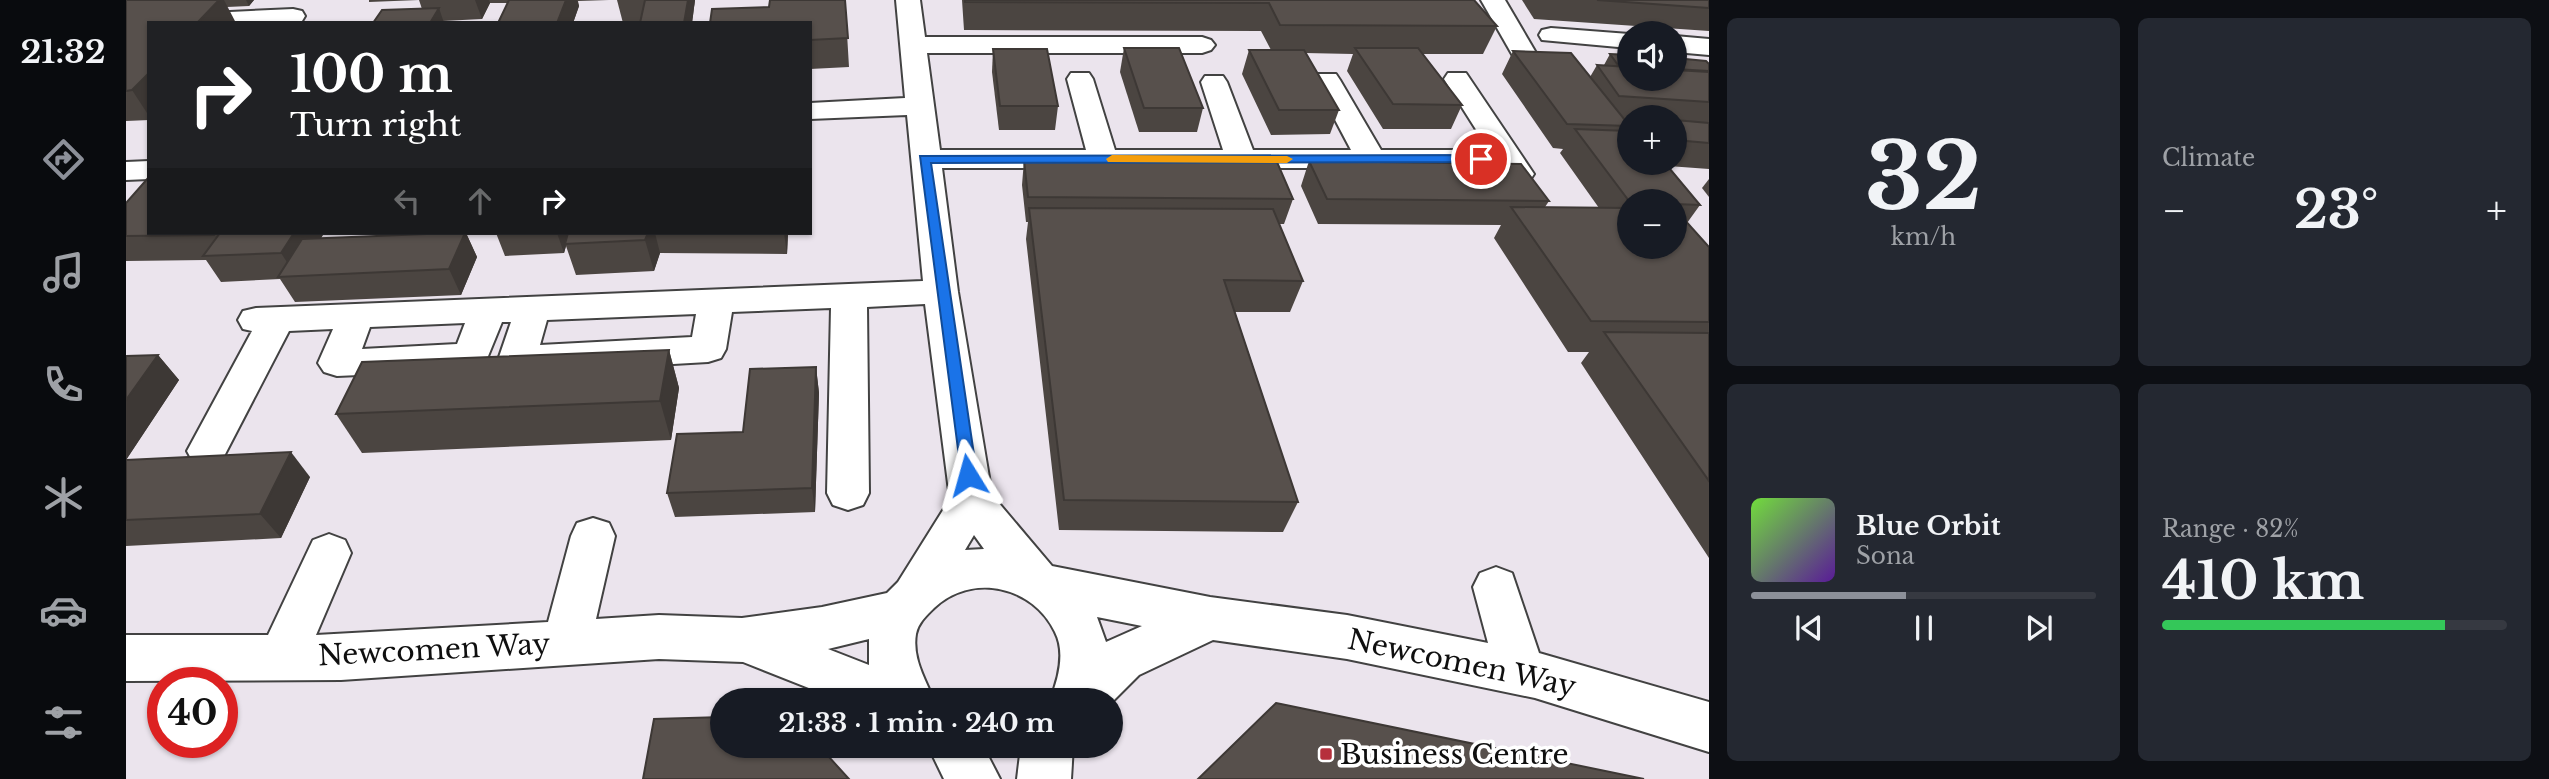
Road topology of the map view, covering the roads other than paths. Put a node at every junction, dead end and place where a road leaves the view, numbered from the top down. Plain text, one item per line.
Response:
1 (908, 0) edge
2 (1493, 0) edge
3 (296, 13) edge
4 (172, 21) edge
5 (147, 23) edge
6 (126, 24) edge
7 (1551, 36) dead end
8 (1617, 40) edge
9 (912, 45) junction
10 (1202, 45) dead end
11 (1687, 45) edge
12 (1709, 47) edge
13 (1526, 58) edge
14 (1080, 79) dead end
15 (1457, 79) dead end
16 (1326, 80) dead end
17 (1214, 82) dead end
18 (812, 106) edge
19 (918, 106) junction
20 (924, 159) junction
21 (1104, 159) junction
22 (1241, 159) junction
23 (1371, 159) junction
24 (1508, 159) junction
25 (126, 171) edge
26 (146, 186) edge
27 (1532, 193) edge
28 (941, 292) junction
29 (849, 296) junction
30 (716, 301) junction
31 (533, 309) junction
32 (488, 311) junction
33 (357, 316) junction
34 (207, 452) dead end
35 (848, 493) dead end
36 (972, 501) junction
37 (593, 536) dead end
38 (329, 553) dead end
39 (1042, 583) junction
40 (1496, 587) dead end
41 (907, 605) junction
42 (1210, 618) junction
43 (742, 639) junction
44 (566, 643) junction
45 (282, 657) junction
46 (126, 658) edge
47 (1520, 672) junction
48 (868, 688) edge
49 (903, 688) edge
50 (1081, 688) edge
51 (1090, 688) edge
52 (1709, 727) edge
53 (961, 758) edge
54 (1046, 758) edge
55 (972, 779) edge
56 (1044, 779) edge

1 - 9 street
2 - 13 street
3 - 4 street
5 - 6 street
7 - 8 street
9 - 10 street
9 - 19 street
11 - 12 street
14 - 21 street
15 - 24 street
16 - 23 street
17 - 22 street
18 - 19 street
19 - 20 street
20 - 21 street
20 - 28 street
21 - 22 street
22 - 23 street
23 - 24 street
24 - 27 street
25 - 26 street
28 - 29 street
28 - 36 street
29 - 30 street
29 - 35 street
30 - 31 street
30 - 31 street
31 - 32 street
32 - 33 street
32 - 33 street
33 - 34 street
36 - 39 street
36 - 41 street
37 - 44 street
38 - 45 street
39 - 41 street, Newcomen Way
39 - 42 street, Newcomen Way
39 - 50 street
40 - 47 street
41 - 43 street, Newcomen Way
41 - 49 street
42 - 47 street, Newcomen Way
42 - 51 street
43 - 44 street, Newcomen Way
43 - 48 street, Newcomen Way
44 - 45 street, Newcomen Way
45 - 46 street, Newcomen Way
47 - 52 street, Newcomen Way
53 - 55 street
54 - 56 street

